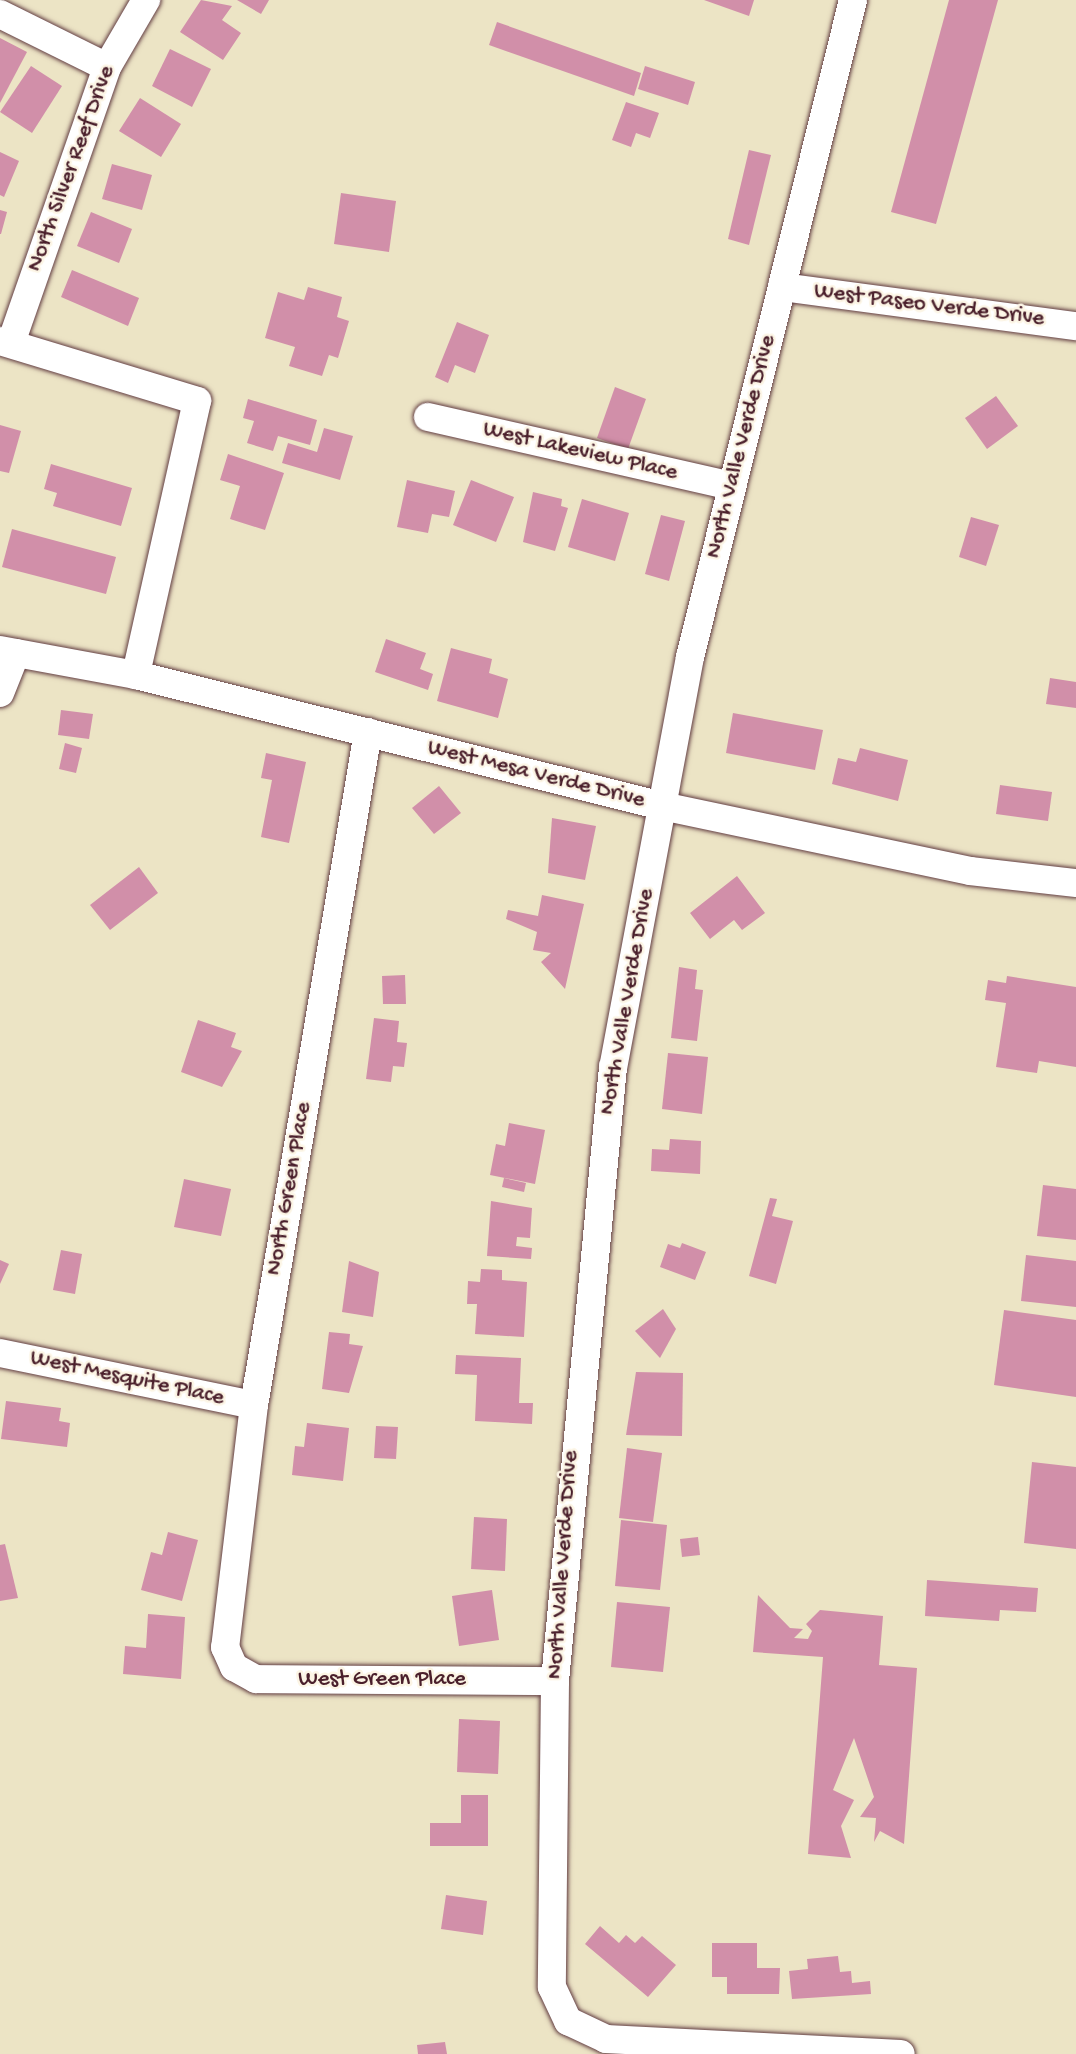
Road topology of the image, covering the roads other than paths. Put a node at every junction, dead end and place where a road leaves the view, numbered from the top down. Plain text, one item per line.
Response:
1 (146, 0) edge
2 (853, 0) edge
3 (0, 14) edge
4 (107, 66) junction
5 (782, 287) junction
6 (1076, 326) edge
7 (6, 342) edge
8 (428, 417) dead end
9 (731, 486) junction
10 (8, 651) edge
11 (136, 675) junction
12 (0, 693) edge
13 (368, 732) junction
14 (662, 806) junction
15 (1076, 883) edge
16 (0, 1353) edge
17 (254, 1405) junction
18 (225, 1647) joint
19 (555, 1681) junction
20 (901, 2054) edge

1 - 4 street, North Silver Reef Drive
2 - 5 street, North Valle Verde Drive
3 - 4 street
4 - 7 street, North Silver Reef Drive
5 - 6 street, West Paseo Verde Drive
5 - 9 street, North Valle Verde Drive
7 - 11 street
8 - 9 street, West Lakeview Place
9 - 14 street, North Valle Verde Drive
10 - 11 street, West Mesa Verde Drive
10 - 12 street
11 - 13 street, West Mesa Verde Drive
13 - 14 street, West Mesa Verde Drive
13 - 17 street, North Green Place
14 - 15 street, West Mesa Verde Drive
14 - 19 street, North Valle Verde Drive
16 - 17 street, West Mesquite Place
17 - 18 street, North Green Place
18 - 19 street, West Green Place
19 - 20 street, North Valle Verde Drive

